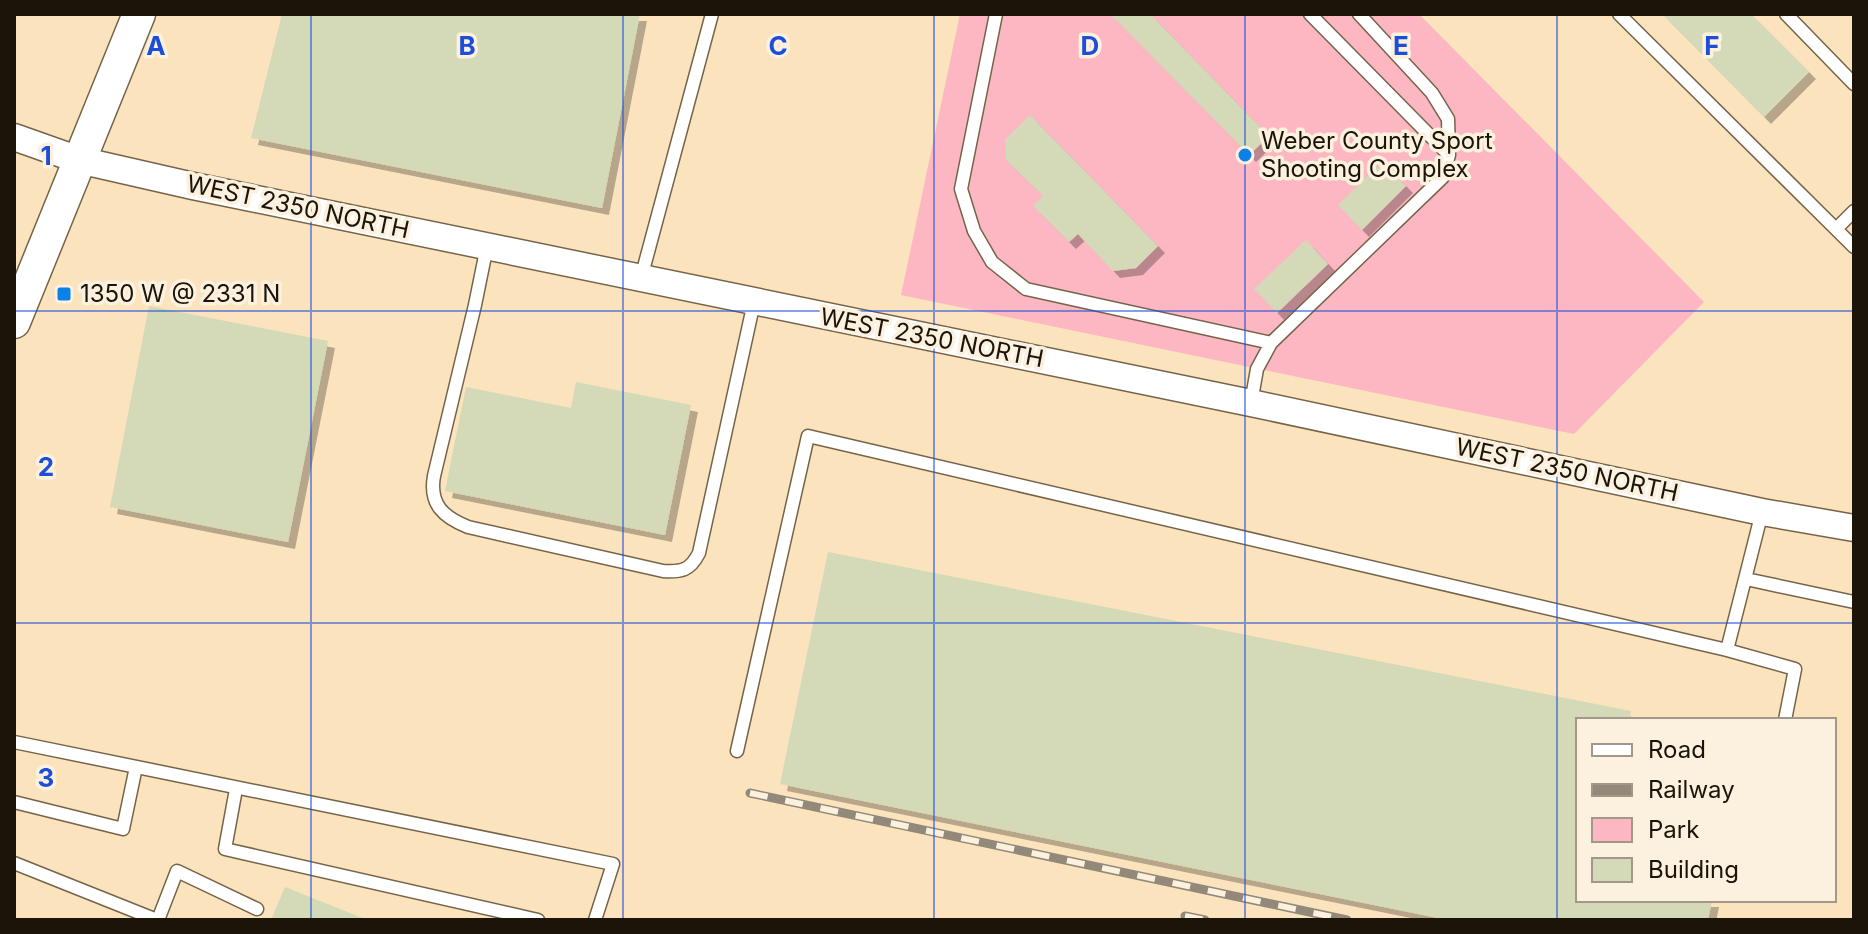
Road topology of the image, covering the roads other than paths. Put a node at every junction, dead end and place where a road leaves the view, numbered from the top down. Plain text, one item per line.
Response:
1 (139, 14) edge
2 (712, 14) edge
3 (996, 14) edge
4 (1310, 14) edge
5 (1359, 14) edge
6 (1619, 14) edge
7 (1786, 14) edge
8 (1854, 84) edge
9 (14, 137) edge
10 (1449, 155) junction
11 (79, 160) junction
12 (1854, 211) edge
13 (1836, 229) junction
14 (487, 246) junction
15 (1854, 247) edge
16 (641, 278) junction
17 (754, 302) junction
18 (14, 322) edge
19 (1271, 343) junction
20 (1251, 403) junction
21 (1762, 512) junction
22 (1854, 528) edge
23 (1746, 579) junction
24 (1854, 602) edge
25 (1727, 650) junction
26 (1785, 718) edge
27 (14, 742) edge
28 (737, 751) dead end
29 (136, 767) junction
30 (236, 789) junction
31 (14, 802) edge
32 (14, 863) edge
33 (257, 909) dead end
34 (157, 920) edge
35 (538, 920) edge
36 (595, 920) edge

1 - 11 street
2 - 16 lane
3 - 19 lane
4 - 10 lane
5 - 10 lane
6 - 13 lane
7 - 8 lane
9 - 11 street, WEST 2350 NORTH
10 - 19 lane
11 - 14 street, WEST 2350 NORTH
11 - 18 street
12 - 13 lane
13 - 15 lane
14 - 16 street, WEST 2350 NORTH
14 - 17 lane
16 - 17 street, WEST 2350 NORTH
17 - 20 street, WEST 2350 NORTH
19 - 20 lane
20 - 21 street, WEST 2350 NORTH
21 - 22 street, WEST 2350 NORTH
21 - 23 lane
23 - 24 lane
23 - 25 lane
25 - 26 lane
25 - 28 lane
27 - 29 lane
29 - 30 lane
29 - 31 lane
30 - 35 lane
30 - 36 lane
32 - 34 lane
33 - 34 lane

